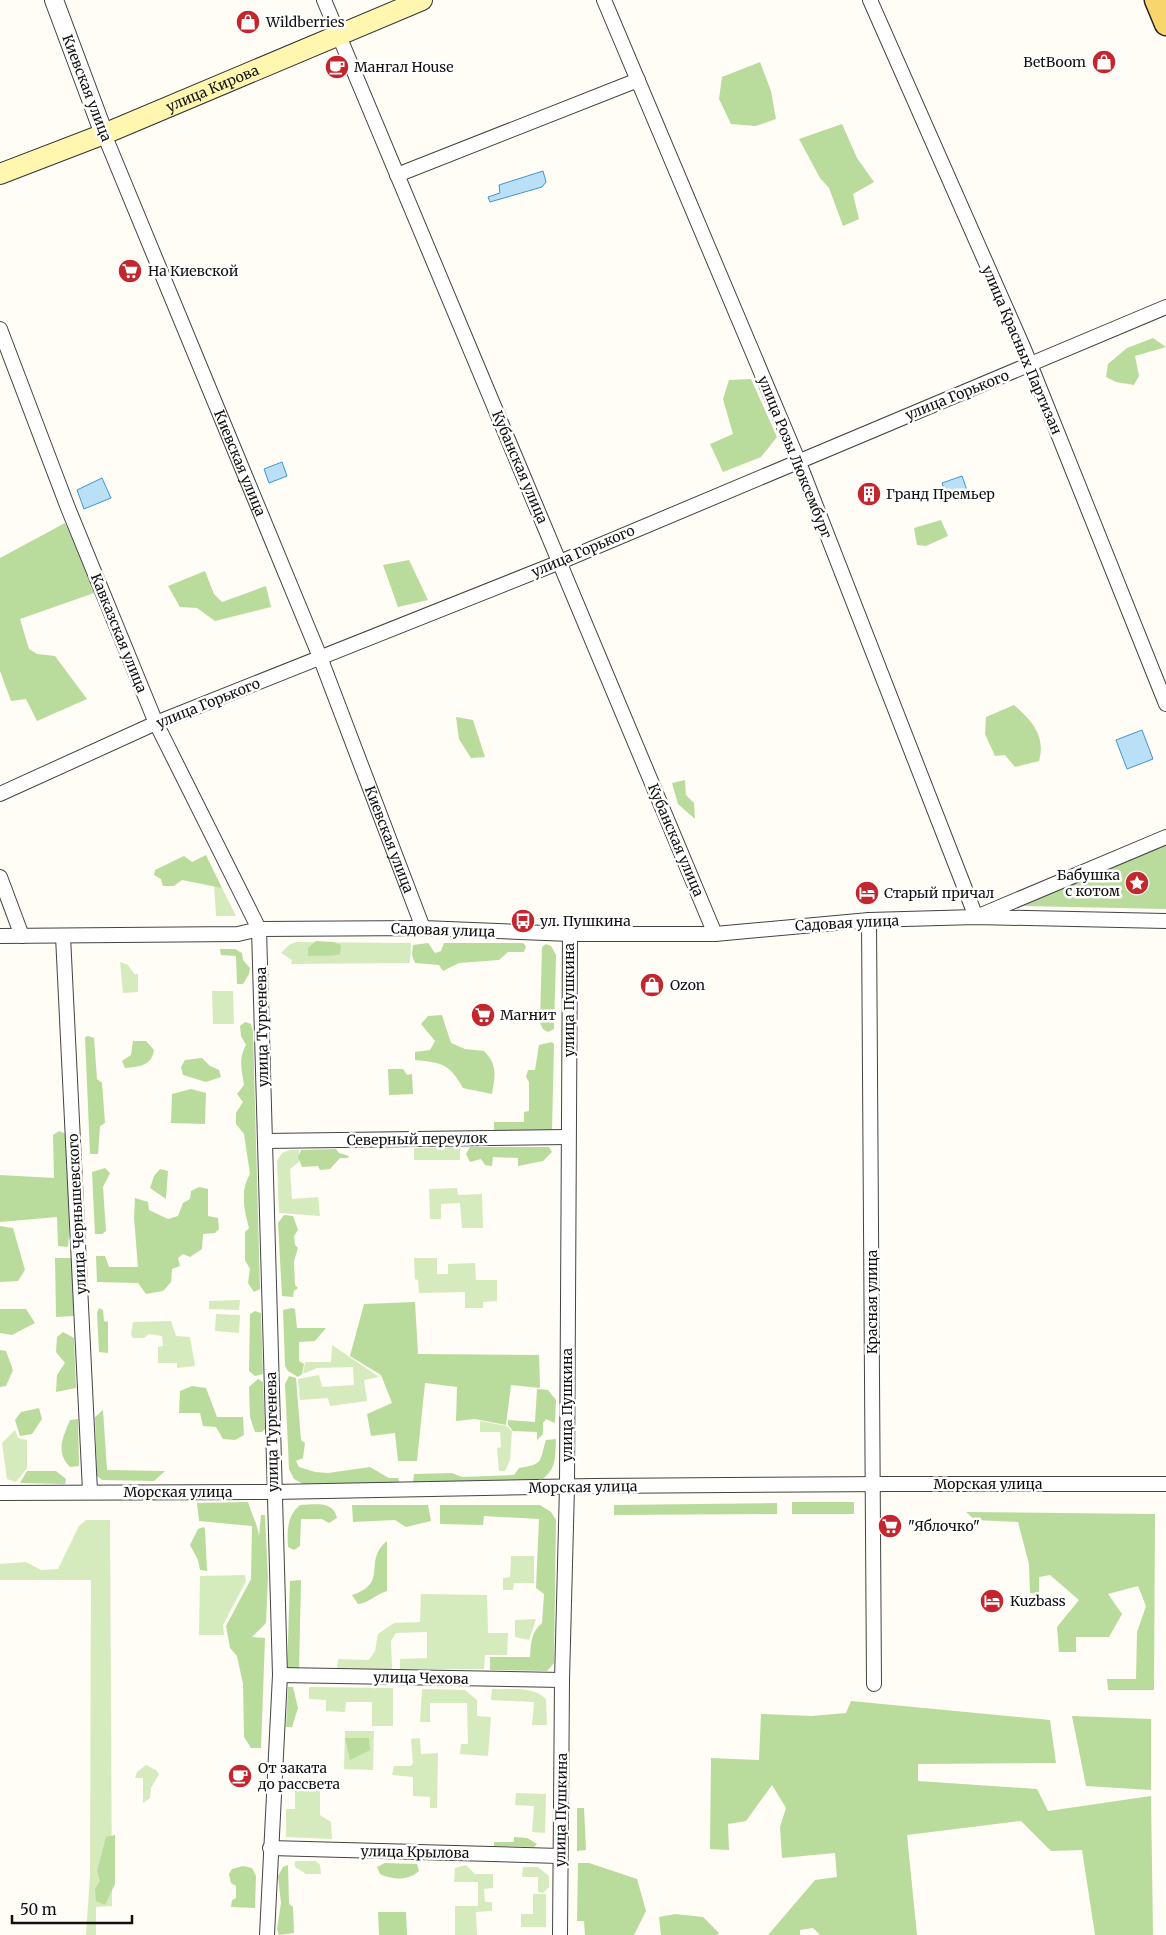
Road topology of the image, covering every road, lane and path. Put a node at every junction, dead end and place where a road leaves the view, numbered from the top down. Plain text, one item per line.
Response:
1 (54, 0) edge
2 (324, 0) edge
3 (422, 0) edge
4 (604, 0) edge
5 (870, 0) edge
6 (1156, 0) edge
7 (1166, 24) edge
8 (338, 37) junction
9 (638, 80) junction
10 (104, 134) junction
11 (0, 174) edge
12 (396, 175) junction
13 (1166, 307) edge
14 (0, 329) edge
15 (1029, 365) junction
16 (798, 460) junction
17 (560, 562) junction
18 (320, 657) junction
19 (1166, 704) edge
20 (156, 723) junction
21 (0, 794) edge
22 (1166, 837) edge
23 (0, 877) edge
24 (976, 917) junction
25 (870, 920) junction
26 (1166, 921) edge
27 (423, 928) junction
28 (259, 929) junction
29 (570, 934) junction
30 (714, 934) junction
31 (0, 936) edge
32 (22, 936) junction
33 (63, 936) junction
34 (568, 1137) junction
35 (265, 1141) junction
36 (873, 1484) junction
37 (1166, 1484) edge
38 (566, 1487) junction
39 (90, 1491) junction
40 (0, 1492) edge
41 (273, 1492) junction
42 (280, 1675) junction
43 (562, 1680) junction
44 (874, 1684) dead end
45 (270, 1848) junction
46 (560, 1856) junction
47 (267, 1935) edge
48 (560, 1935) edge

1 - 10 street, Киевская улица
2 - 8 street, Кубанская улица
3 - 8 main road, улица Кирова
4 - 9 street, улица Розы Люксембург
5 - 15 street, улица Красных Партизан
6 - 7 main road
8 - 10 main road, улица Кирова
8 - 12 street, Кубанская улица
9 - 12 street
9 - 16 street, улица Розы Люксембург
10 - 11 main road, улица Кирова
10 - 18 street, Киевская улица
12 - 17 street, Кубанская улица
13 - 15 street, улица Горького
14 - 20 street, Кавказская улица
15 - 16 street, улица Горького
15 - 19 street, улица Красных Партизан
16 - 17 street, улица Горького
16 - 24 street, улица Розы Люксембург
17 - 18 street, улица Горького
17 - 30 street, Кубанская улица
18 - 20 street, улица Горького
18 - 27 street, Киевская улица
20 - 21 street, улица Горького
20 - 28 street, Кавказская улица
22 - 24 street, Садовая улица
23 - 32 street
24 - 25 street, Садовая улица
24 - 26 street, Садовая улица
25 - 30 street, Садовая улица
25 - 36 street, Красная улица
27 - 28 street, Садовая улица
27 - 29 street, Садовая улица
28 - 33 street, Садовая улица
28 - 35 street, улица Тургенева
29 - 30 street, Садовая улица
29 - 34 street, улица Пушкина
31 - 32 street, Садовая улица
32 - 33 street, Садовая улица
33 - 39 street, улица Чернышевского
34 - 35 street, Северный переулок
34 - 38 street, улица Пушкина
35 - 41 street, улица Тургенева
36 - 37 street, Морская улица
36 - 38 street, Морская улица
36 - 44 street, Красная улица
38 - 41 street, Морская улица
38 - 43 street, улица Пушкина
39 - 40 street, Морская улица
39 - 41 street, Морская улица
41 - 42 street, улица Тургенева
42 - 43 street, улица Чехова
42 - 45 street, улица Тургенева
43 - 46 street, улица Пушкина
45 - 46 street, улица Крылова
45 - 47 street, улица Тургенева
46 - 48 street, улица Пушкина

